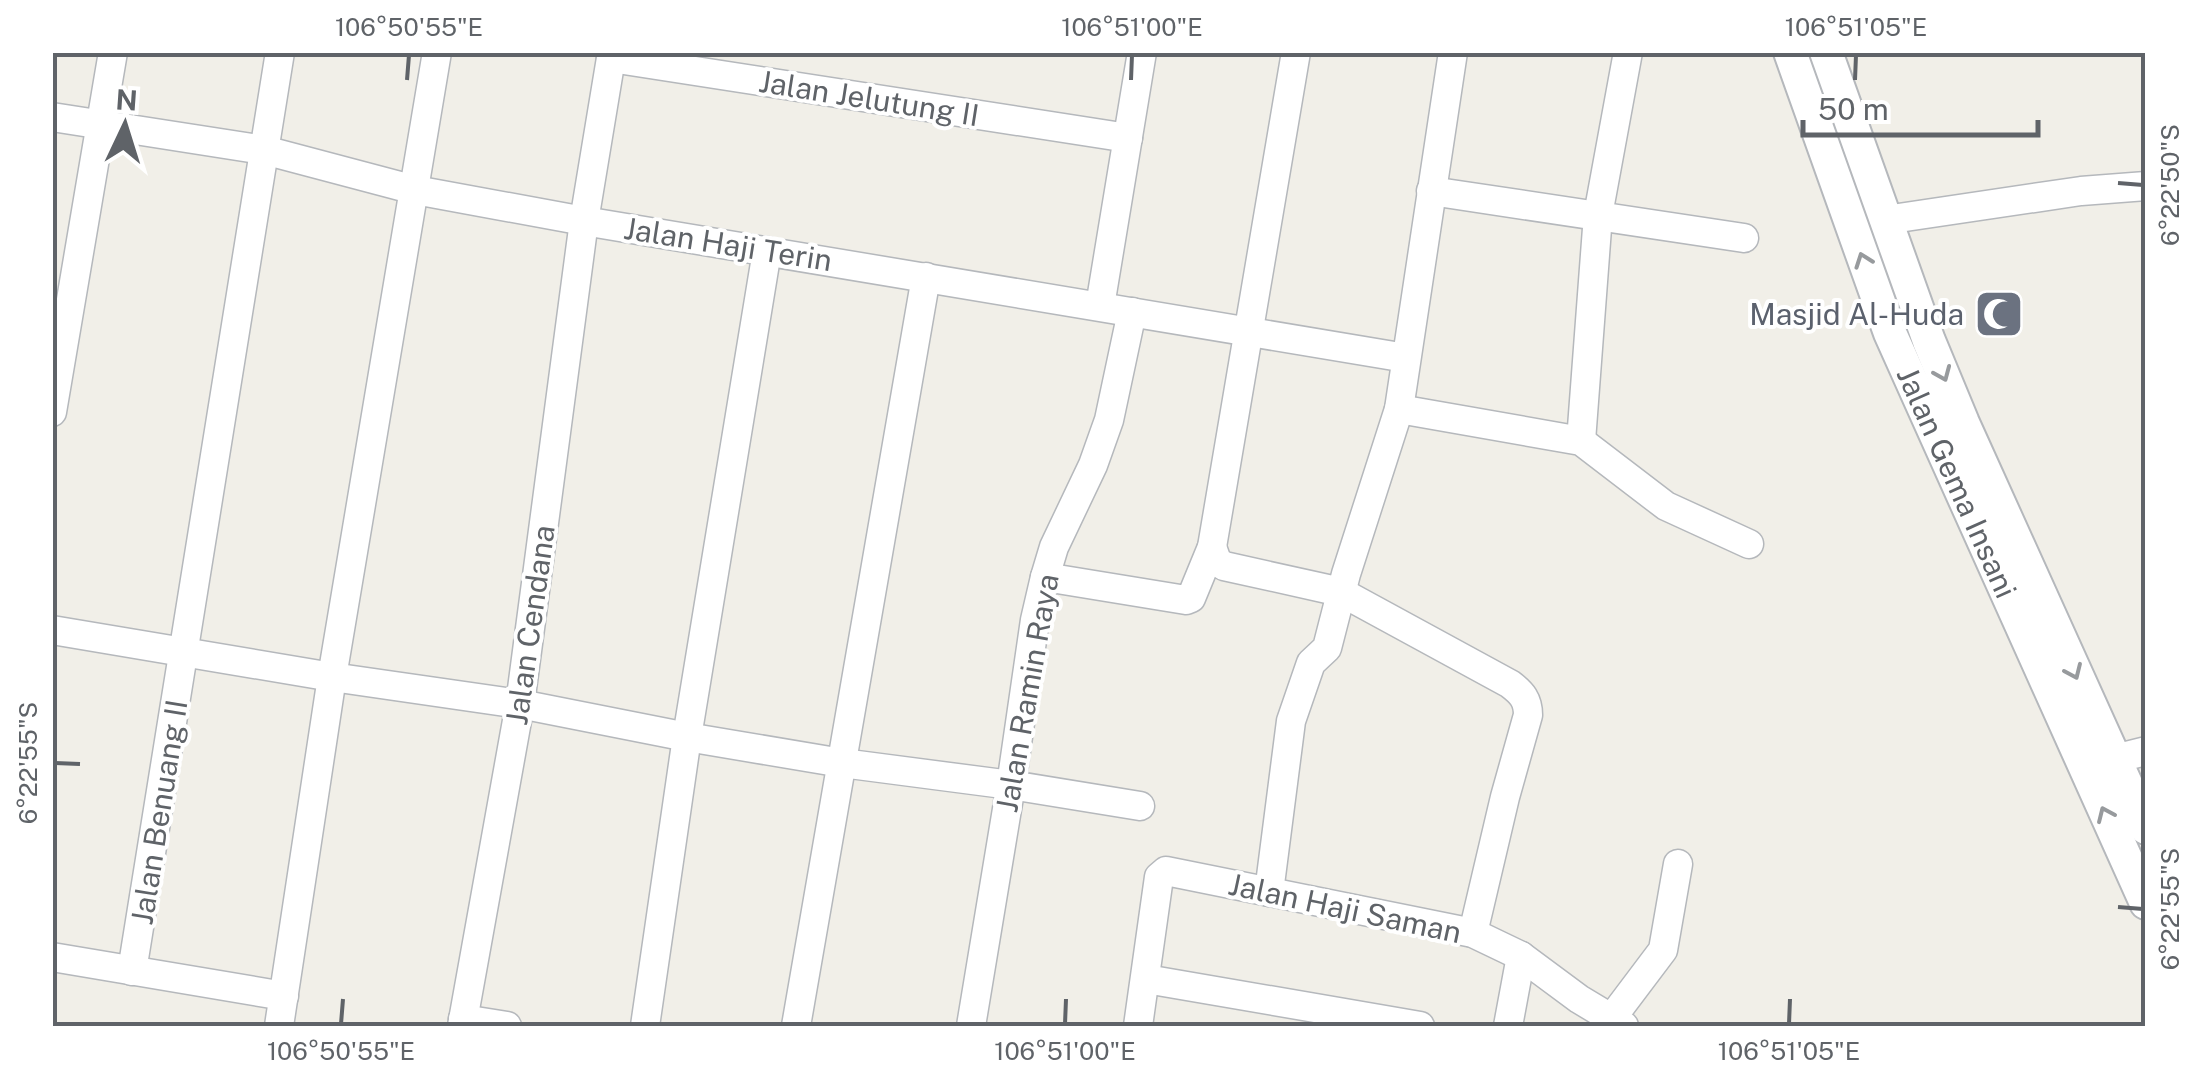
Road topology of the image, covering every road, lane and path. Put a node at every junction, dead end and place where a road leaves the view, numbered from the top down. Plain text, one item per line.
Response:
1 (113, 52) edge
2 (280, 52) edge
3 (437, 52) edge
4 (1142, 52) edge
5 (1296, 52) edge
6 (1453, 52) edge
7 (1628, 52) edge
8 (1790, 52) edge
9 (1826, 52) edge
10 (612, 55) edge
11 (52, 117) edge
12 (100, 123) junction
13 (1852, 127) junction
14 (1128, 138) junction
15 (1820, 138) junction
16 (264, 150) junction
17 (2146, 186) edge
18 (415, 190) junction
19 (1431, 191) junction
20 (1598, 215) junction
21 (584, 220) junction
22 (1886, 220) junction
23 (1744, 238) dead end
24 (767, 250) junction
25 (926, 277) junction
26 (1100, 306) junction
27 (1132, 312) junction
28 (1247, 330) junction
29 (1406, 358) junction
30 (1398, 409) junction
31 (52, 412) edge
32 (1581, 441) junction
33 (1749, 544) dead end
34 (1212, 547) junction
35 (1045, 577) junction
36 (1342, 592) junction
37 (52, 630) edge
38 (185, 653) junction
39 (332, 678) junction
40 (520, 704) junction
41 (687, 737) junction
42 (2146, 751) edge
43 (2114, 759) junction
44 (842, 763) junction
45 (1011, 786) junction
46 (1140, 806) dead end
47 (2146, 828) edge
48 (1678, 864) dead end
49 (1270, 892) junction
50 (2146, 903) edge
51 (1474, 934) junction
52 (1521, 956) junction
53 (52, 957) edge
54 (132, 971) junction
55 (1146, 979) junction
56 (284, 996) junction
57 (1617, 1022) edge
58 (462, 1023) edge
59 (279, 1026) edge
60 (506, 1026) edge
61 (645, 1026) edge
62 (796, 1026) edge
63 (971, 1026) edge
64 (1138, 1026) edge
65 (1420, 1026) edge
66 (1508, 1026) edge

1 - 12 street
2 - 16 street, Jalan Benuang II
3 - 18 street
4 - 14 street
5 - 28 street
6 - 19 street
7 - 20 street
8 - 15 street, Jalan Gema Insani
9 - 13 street, Jalan Gema Insani
10 - 14 street, Jalan Jelutung II
10 - 21 street, Jalan Cendana
11 - 12 street, Jalan Haji Terin
12 - 16 street, Jalan Haji Terin
12 - 31 street
13 - 15 street
13 - 22 street, Jalan Gema Insani
14 - 26 street
50 -> 15 street, Jalan Gema Insani
16 - 18 street, Jalan Haji Terin
16 - 38 street, Jalan Benuang II
17 - 22 street
18 - 21 street, Jalan Haji Terin
18 - 39 street
19 - 20 street
19 - 29 street
20 - 23 street
20 - 32 street
21 - 24 street, Jalan Haji Terin
21 - 40 street, Jalan Cendana
22 -> 43 street, Jalan Gema Insani
24 - 25 street, Jalan Haji Terin
24 - 41 street
25 - 26 street, Jalan Haji Terin
25 - 44 street
26 - 27 street, Jalan Haji Terin
27 - 28 street, Jalan Haji Terin
27 - 35 street, Jalan Ramin Raya
28 - 29 street, Jalan Haji Terin
28 - 34 street
29 - 30 street
30 - 32 street
30 - 36 street
32 - 33 street
34 - 35 street
34 - 36 street
35 - 45 street, Jalan Ramin Raya
36 - 49 street
36 - 51 street
37 - 38 street
38 - 39 street
38 - 54 street, Jalan Benuang II
39 - 40 street
39 - 56 street
40 - 41 street
40 - 58 street, Jalan Cendana
41 - 44 street
41 - 61 street
42 - 43 street
43 - 47 street, Jalan Gema Insani
44 - 45 street
44 - 62 street
45 - 46 street
45 - 63 street, Jalan Ramin Raya
48 - 57 street
49 - 51 street, Jalan Haji Saman
49 - 55 street, Jalan Haji Saman
51 - 52 street, Jalan Haji Saman
52 - 57 street, Jalan Haji Saman
52 - 66 street
53 - 54 street
54 - 56 street
55 - 64 street
55 - 65 street
56 - 59 street
58 - 60 street

